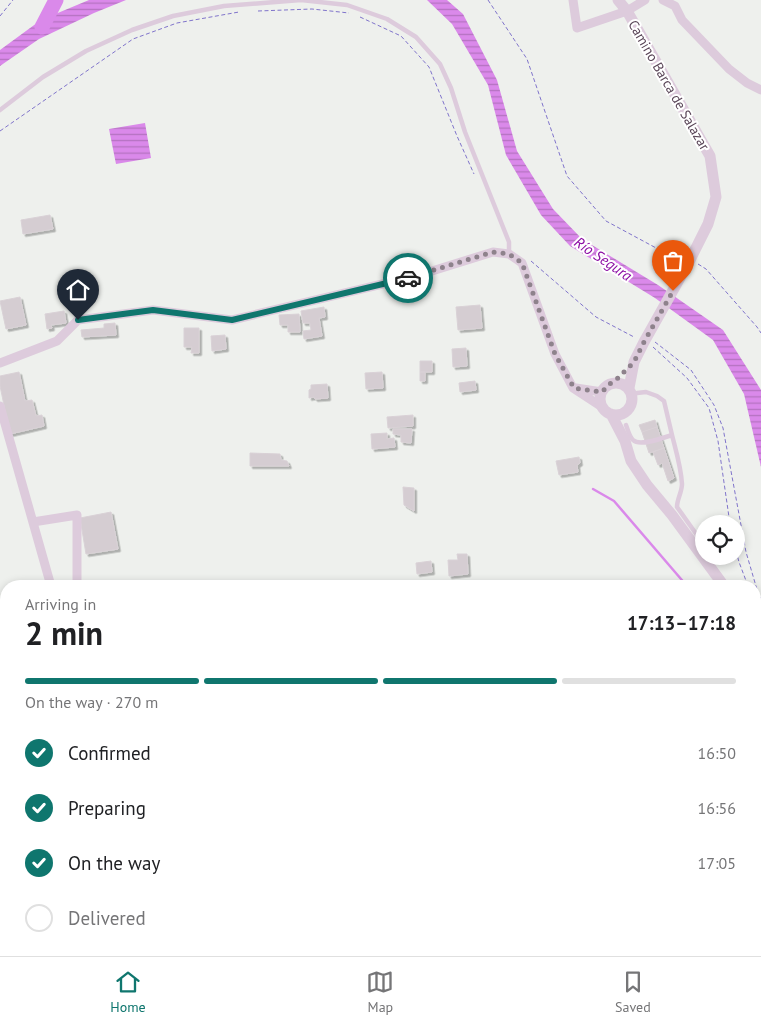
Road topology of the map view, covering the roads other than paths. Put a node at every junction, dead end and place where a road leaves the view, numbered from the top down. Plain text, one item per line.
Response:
1 (574, 0) edge
2 (618, 0) edge
3 (645, 0) edge
4 (663, 0) edge
5 (627, 11) junction
6 (761, 90) edge
7 (0, 110) edge
8 (509, 254) junction
9 (634, 362) junction
10 (0, 363) edge
11 (614, 382) junction
12 (574, 388) junction
13 (602, 392) junction
14 (631, 392) junction
15 (0, 406) edge
16 (606, 411) junction
17 (626, 412) junction
18 (626, 425) junction
19 (672, 435) junction
20 (625, 441) junction
21 (33, 522) junction
22 (695, 533) edge
23 (711, 565) edge
24 (715, 574) junction
25 (49, 580) edge
26 (77, 580) edge
27 (720, 580) edge

1 - 5 street
2 - 5 street, Camino Barca de Salazar
3 - 5 street
4 - 6 street
5 - 9 street, Camino Barca de Salazar
7 - 8 lane
8 - 10 street
8 - 12 street
9 - 11 street, Camino Barca de Salazar
9 - 14 street, Camino Barca de Salazar
11 - 13 street
11 - 14 street
12 - 13 street
12 - 16 street
13 - 16 street
14 - 17 street
14 - 19 lane
15 - 21 street
16 - 17 street
16 - 20 street
17 - 18 street
18 - 19 lane
18 - 20 street
19 - 22 lane
20 - 24 street
21 - 25 street
21 - 26 street
23 - 24 lane
24 - 27 street

